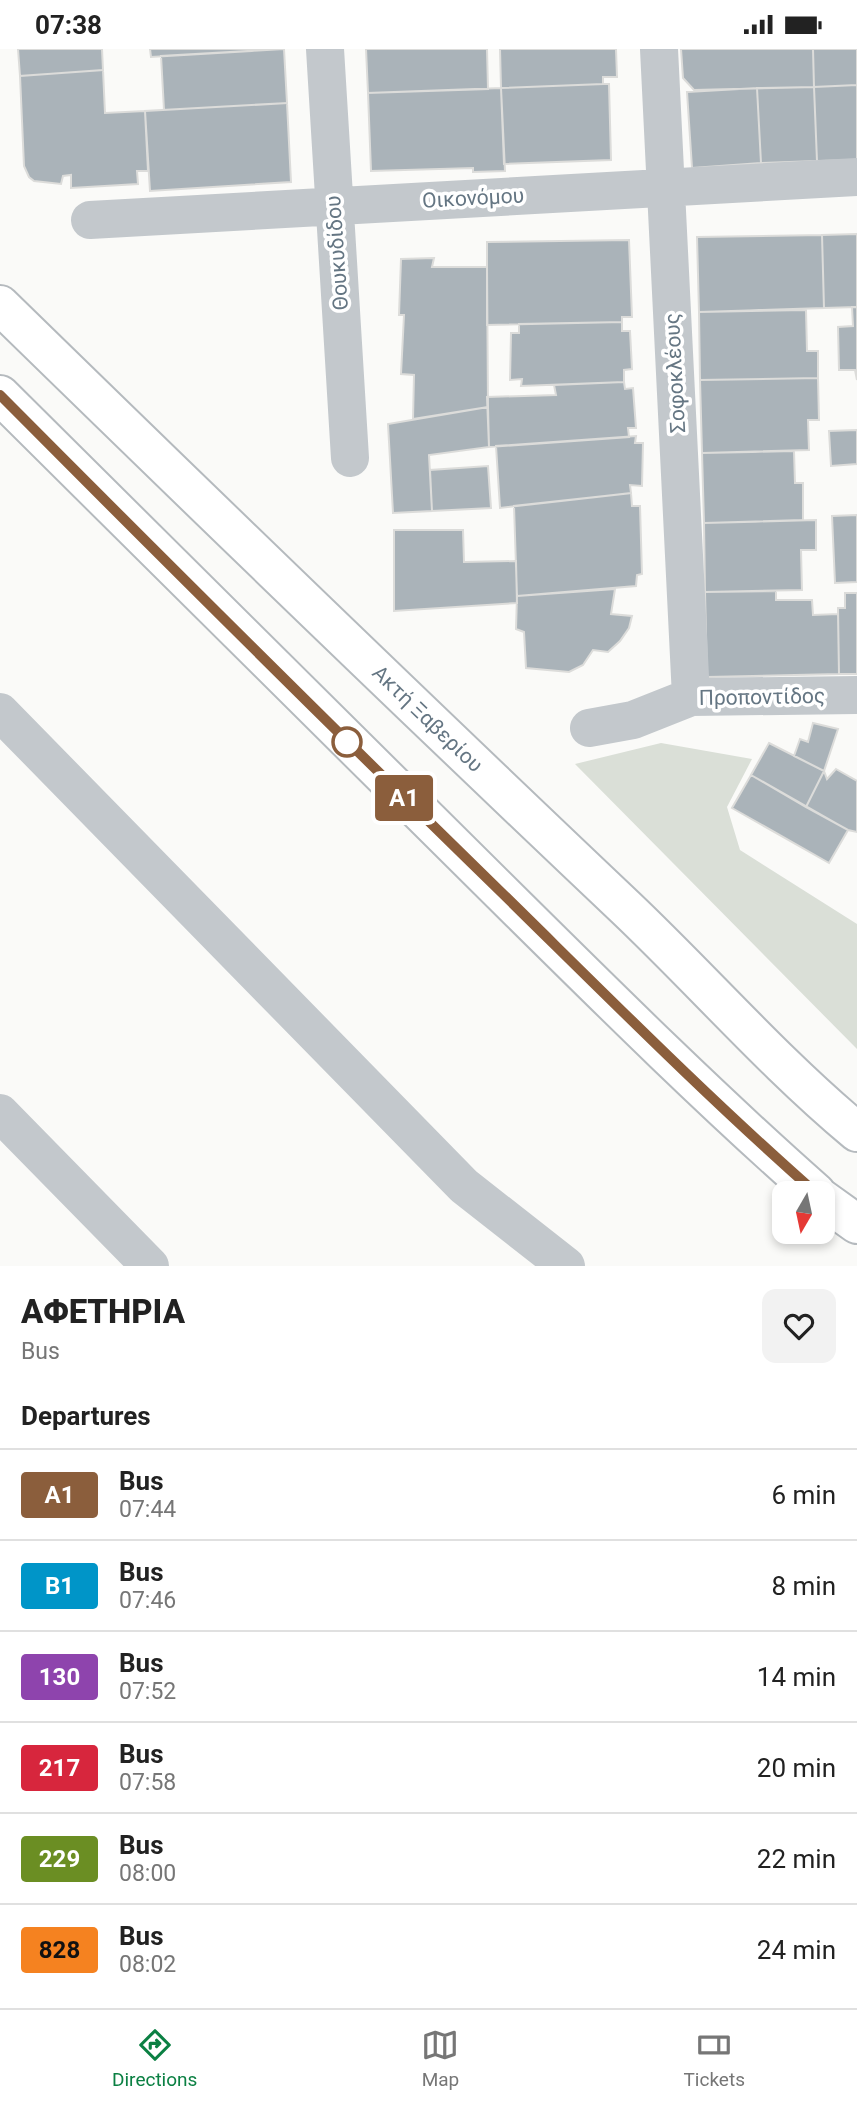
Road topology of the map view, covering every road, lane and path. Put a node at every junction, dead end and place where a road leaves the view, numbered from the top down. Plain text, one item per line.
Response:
1 (325, 49) edge
2 (659, 49) edge
3 (857, 177) edge
4 (665, 187) junction
5 (334, 205) junction
6 (90, 220) dead end
7 (0, 305) edge
8 (0, 395) edge
9 (350, 458) dead end
10 (857, 695) edge
11 (691, 697) junction
12 (0, 712) edge
13 (589, 728) dead end
14 (0, 1113) edge
15 (857, 1132) edge
16 (803, 1181) edge
17 (835, 1208) edge
18 (857, 1224) edge
19 (150, 1266) edge
20 (566, 1266) edge

1 - 5 street, Θουκυδίδου
2 - 4 street, Σοφοκλέους
3 - 4 street, Οικονόμου
4 - 5 street, Οικονόμου
4 - 11 street, Σοφοκλέους
5 - 6 street, Οικονόμου
5 - 9 street, Θουκυδίδου
7 - 15 main road, Ακτή Ξαβερίου
8 - 16 main road
10 - 11 street, Προποντίδος
11 - 13 street, Προποντίδος
12 - 20 street
14 - 19 street
17 - 18 main road

